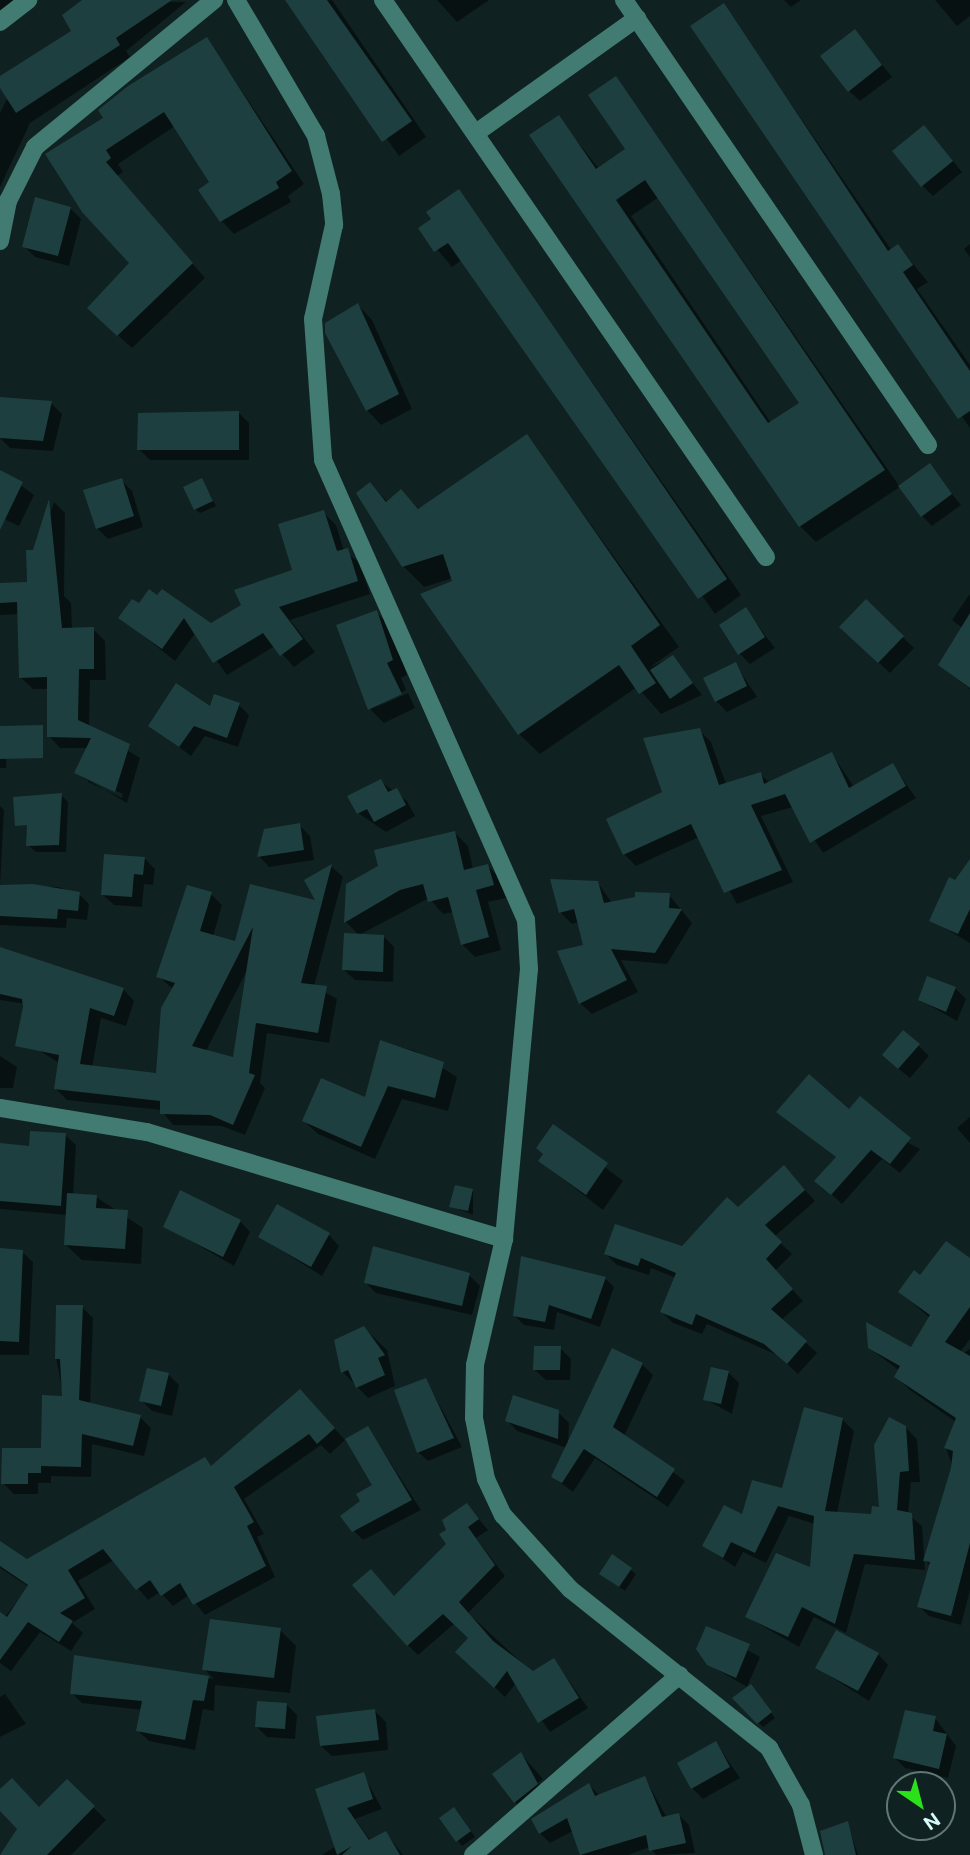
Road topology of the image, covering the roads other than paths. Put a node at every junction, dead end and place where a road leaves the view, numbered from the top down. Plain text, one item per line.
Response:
1 (28, 0) edge
2 (214, 0) edge
3 (236, 0) edge
4 (383, 0) edge
5 (624, 0) edge
6 (637, 18) junction
7 (0, 22) edge
8 (476, 132) junction
9 (0, 241) edge
10 (928, 445) dead end
11 (766, 557) dead end
12 (0, 1108) edge
13 (504, 1239) junction
14 (679, 1675) junction
15 (473, 1855) edge
16 (814, 1855) edge

1 - 7 street
2 - 9 street
3 - 13 street
4 - 8 street
5 - 6 street
6 - 8 street
6 - 10 street
8 - 11 street
12 - 13 street
13 - 14 street
14 - 15 street
14 - 16 street

